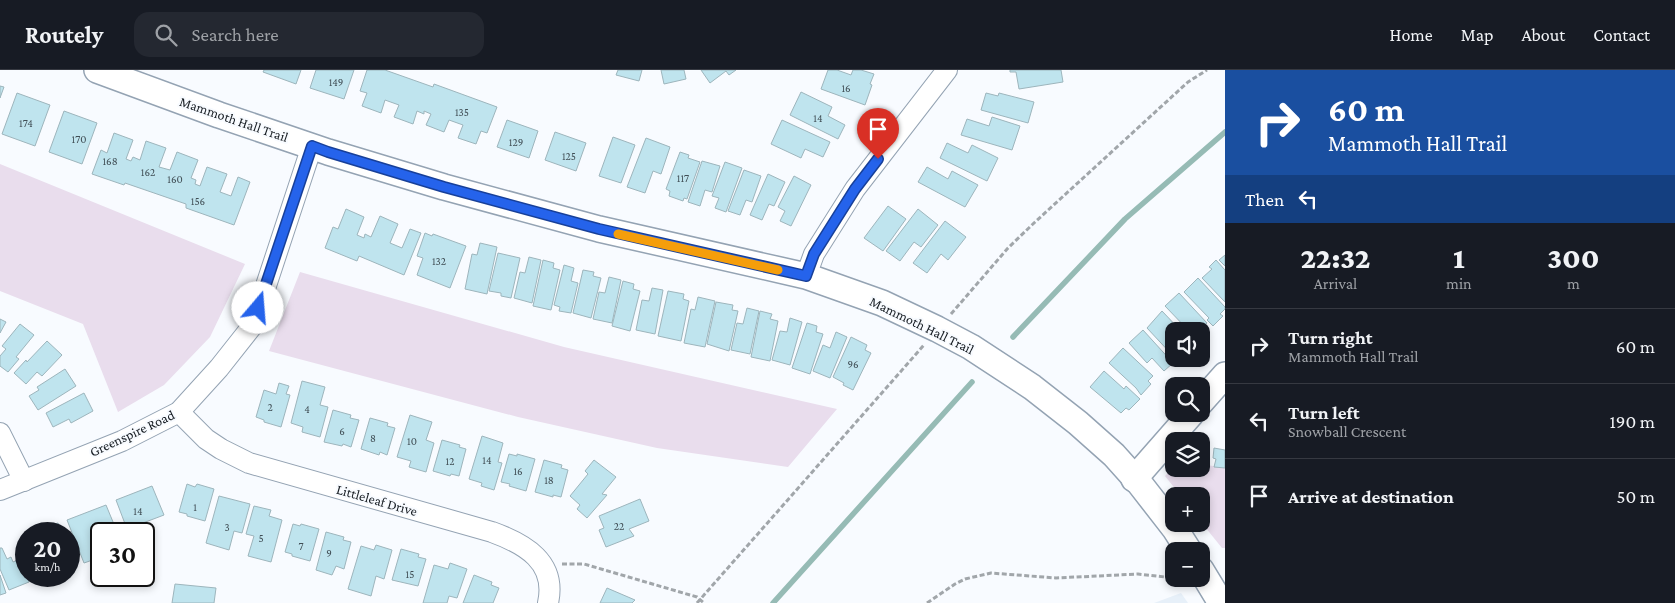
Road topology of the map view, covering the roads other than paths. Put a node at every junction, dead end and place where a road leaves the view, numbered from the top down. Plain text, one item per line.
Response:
1 (97, 70) edge
2 (947, 70) edge
3 (312, 146) junction
4 (806, 276) junction
5 (1225, 375) edge
6 (1210, 392) edge
7 (179, 412) junction
8 (1184, 422) edge
9 (0, 433) edge
10 (1134, 479) junction
11 (24, 481) junction
12 (0, 490) edge
13 (1184, 542) edge
14 (1210, 585) edge
15 (548, 603) edge
16 (1221, 603) edge

1 - 3 street, Mammoth Hall Trail
2 - 4 street
3 - 4 street, Mammoth Hall Trail
3 - 7 street, Greenspire Road
4 - 10 street, Mammoth Hall Trail
5 - 6 street
7 - 11 street, Greenspire Road
7 - 15 street, Littleleaf Drive
8 - 10 street
9 - 11 street
10 - 13 street, Mammoth Hall Trail
11 - 12 street, Greenspire Road
14 - 16 street

